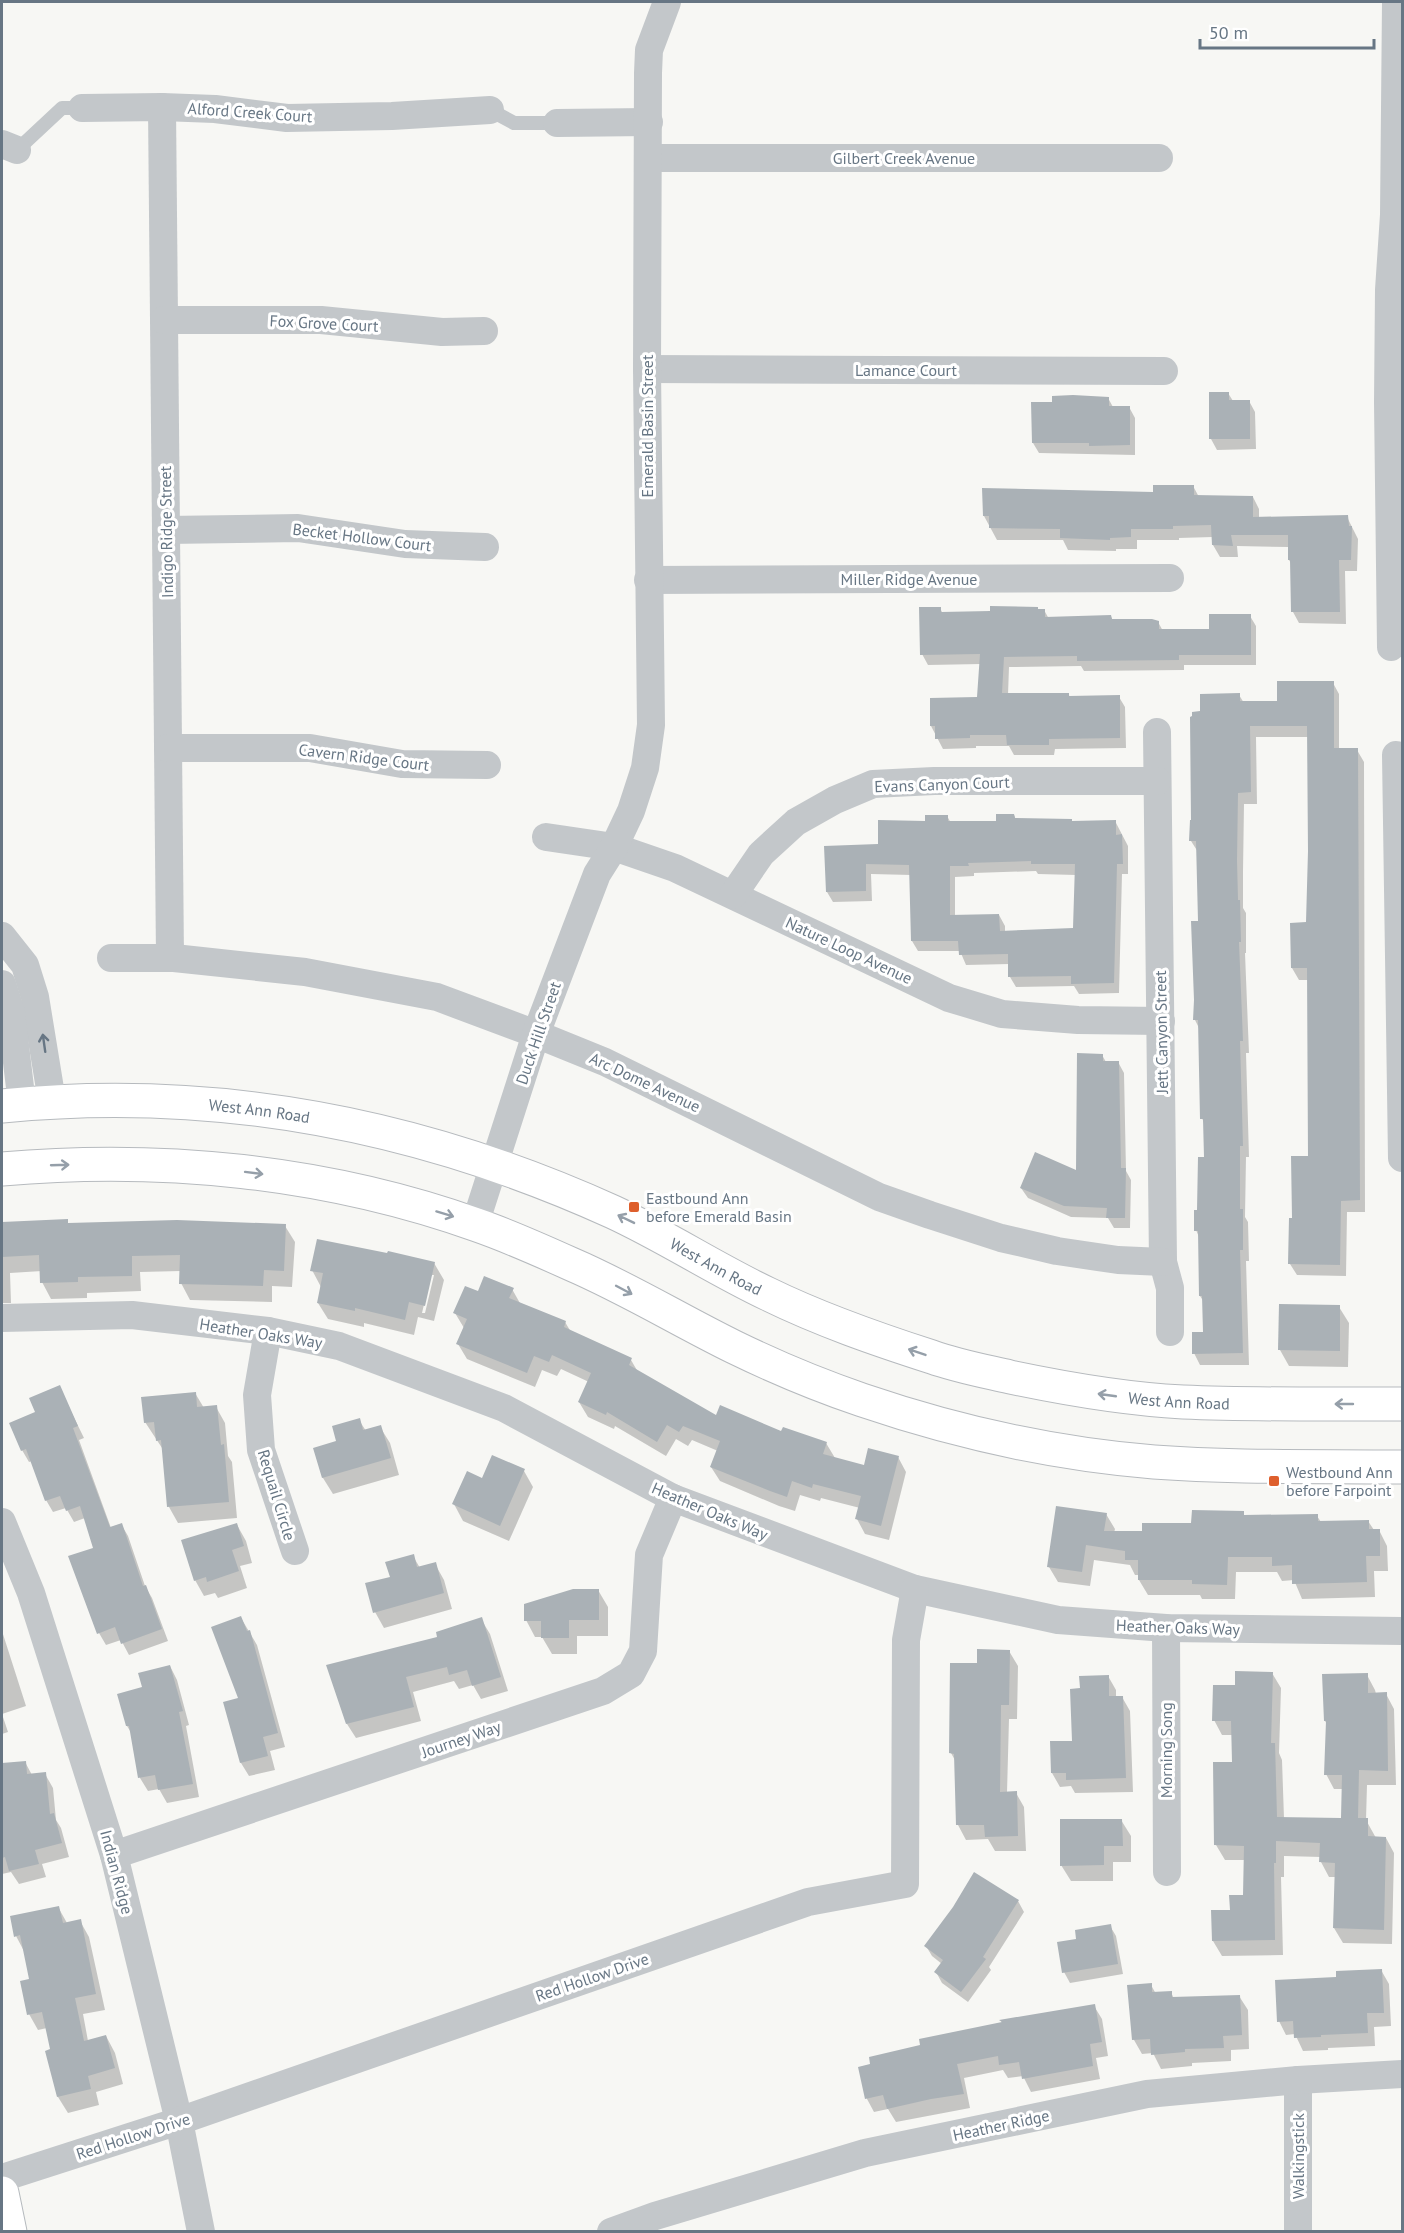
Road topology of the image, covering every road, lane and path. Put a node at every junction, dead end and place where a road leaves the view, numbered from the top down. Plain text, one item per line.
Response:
1 (667, 2) edge
2 (1396, 2) edge
3 (162, 107) junction
4 (82, 108) joint
5 (490, 110) joint
6 (649, 122) junction
7 (557, 123) joint
8 (9, 147) edge
9 (649, 158) junction
10 (1159, 158) dead end
11 (1397, 257) edge
12 (164, 320) junction
13 (484, 331) dead end
14 (647, 369) junction
15 (1164, 371) dead end
16 (166, 530) junction
17 (485, 547) dead end
18 (1170, 578) dead end
19 (648, 580) junction
20 (1391, 647) dead end
21 (1157, 732) dead end
22 (168, 748) junction
23 (1396, 755) dead end
24 (487, 765) dead end
25 (1157, 781) junction
26 (546, 837) dead end
27 (614, 848) junction
28 (1400, 872) edge
29 (733, 895) junction
30 (2, 936) edge
31 (111, 958) dead end
32 (170, 958) junction
33 (2, 984) edge
34 (1161, 1021) junction
35 (536, 1034) junction
36 (25, 1103) edge
37 (1402, 1158) edge
38 (494, 1164) junction
39 (2, 1169) edge
40 (475, 1224) junction
41 (1163, 1262) junction
42 (2, 1318) edge
43 (268, 1331) junction
44 (1170, 1332) dead end
45 (1402, 1404) edge
46 (1402, 1467) edge
47 (673, 1498) junction
48 (2, 1522) edge
49 (295, 1551) dead end
50 (915, 1589) junction
51 (1166, 1628) junction
52 (1402, 1631) edge
53 (114, 1855) junction
54 (1167, 1872) dead end
55 (1402, 2074) edge
56 (1298, 2080) junction
57 (179, 2121) junction
58 (2, 2178) edge
59 (2, 2193) edge
60 (10, 2232) edge
61 (201, 2232) edge
62 (611, 2232) edge
63 (1298, 2232) edge

1 - 6 street, Emerald Basin Street
2 - 11 street
3 - 4 street, Alford Creek Court
3 - 5 street, Alford Creek Court
3 - 12 street, Indigo Ridge Street
4 - 8 lane
5 - 7 lane
6 - 7 street
6 - 9 street, Emerald Basin Street
9 - 10 street, Gilbert Creek Avenue
9 - 14 street, Emerald Basin Street
11 - 20 street
12 - 13 street, Fox Grove Court
12 - 16 street, Indigo Ridge Street
14 - 15 street, Lamance Court
14 - 19 street, Emerald Basin Street
16 - 17 street, Becket Hollow Court
16 - 22 street, Indigo Ridge Street
18 - 19 street, Miller Ridge Avenue
19 - 27 street, Emerald Basin Street
21 - 25 street, Jett Canyon Street
22 - 24 street, Cavern Ridge Court
22 - 32 street, Indigo Ridge Street
23 - 28 street
25 - 29 street, Evans Canyon Court
25 - 34 street, Jett Canyon Street
26 - 27 street, Nature Loop Avenue
27 - 29 street, Nature Loop Avenue
27 - 35 street, Duck Hill Street
28 - 37 street
29 - 34 street, Nature Loop Avenue
36 -> 30 street
31 - 32 street, Arc Dome Avenue
32 - 35 street, Arc Dome Avenue
33 - 36 street
34 - 41 street, Jett Canyon Street
35 - 38 street, Duck Hill Street
35 - 41 street, Arc Dome Avenue
36 - 38 main road, West Ann Road
38 - 40 street, Duck Hill Street
45 -> 38 main road, West Ann Road
39 -> 40 main road
40 -> 46 main road
41 - 44 street, Jett Canyon Street
42 - 43 street, Heather Oaks Way
43 - 47 street, Heather Oaks Way
43 - 49 street, Requail Circle
47 - 50 street, Heather Oaks Way
47 - 53 street, Journey Way
48 - 53 street, Indian Ridge
50 - 51 street, Heather Oaks Way
50 - 57 street, Red Hollow Drive
51 - 52 street, Heather Oaks Way
51 - 54 street, Morning Song
53 - 57 street, Indian Ridge
55 - 56 street, Heather Ridge
56 - 62 street, Heather Ridge
56 - 63 street, Walkingstick
57 - 58 street, Red Hollow Drive
57 - 61 street, Indian Ridge
59 - 60 main road

